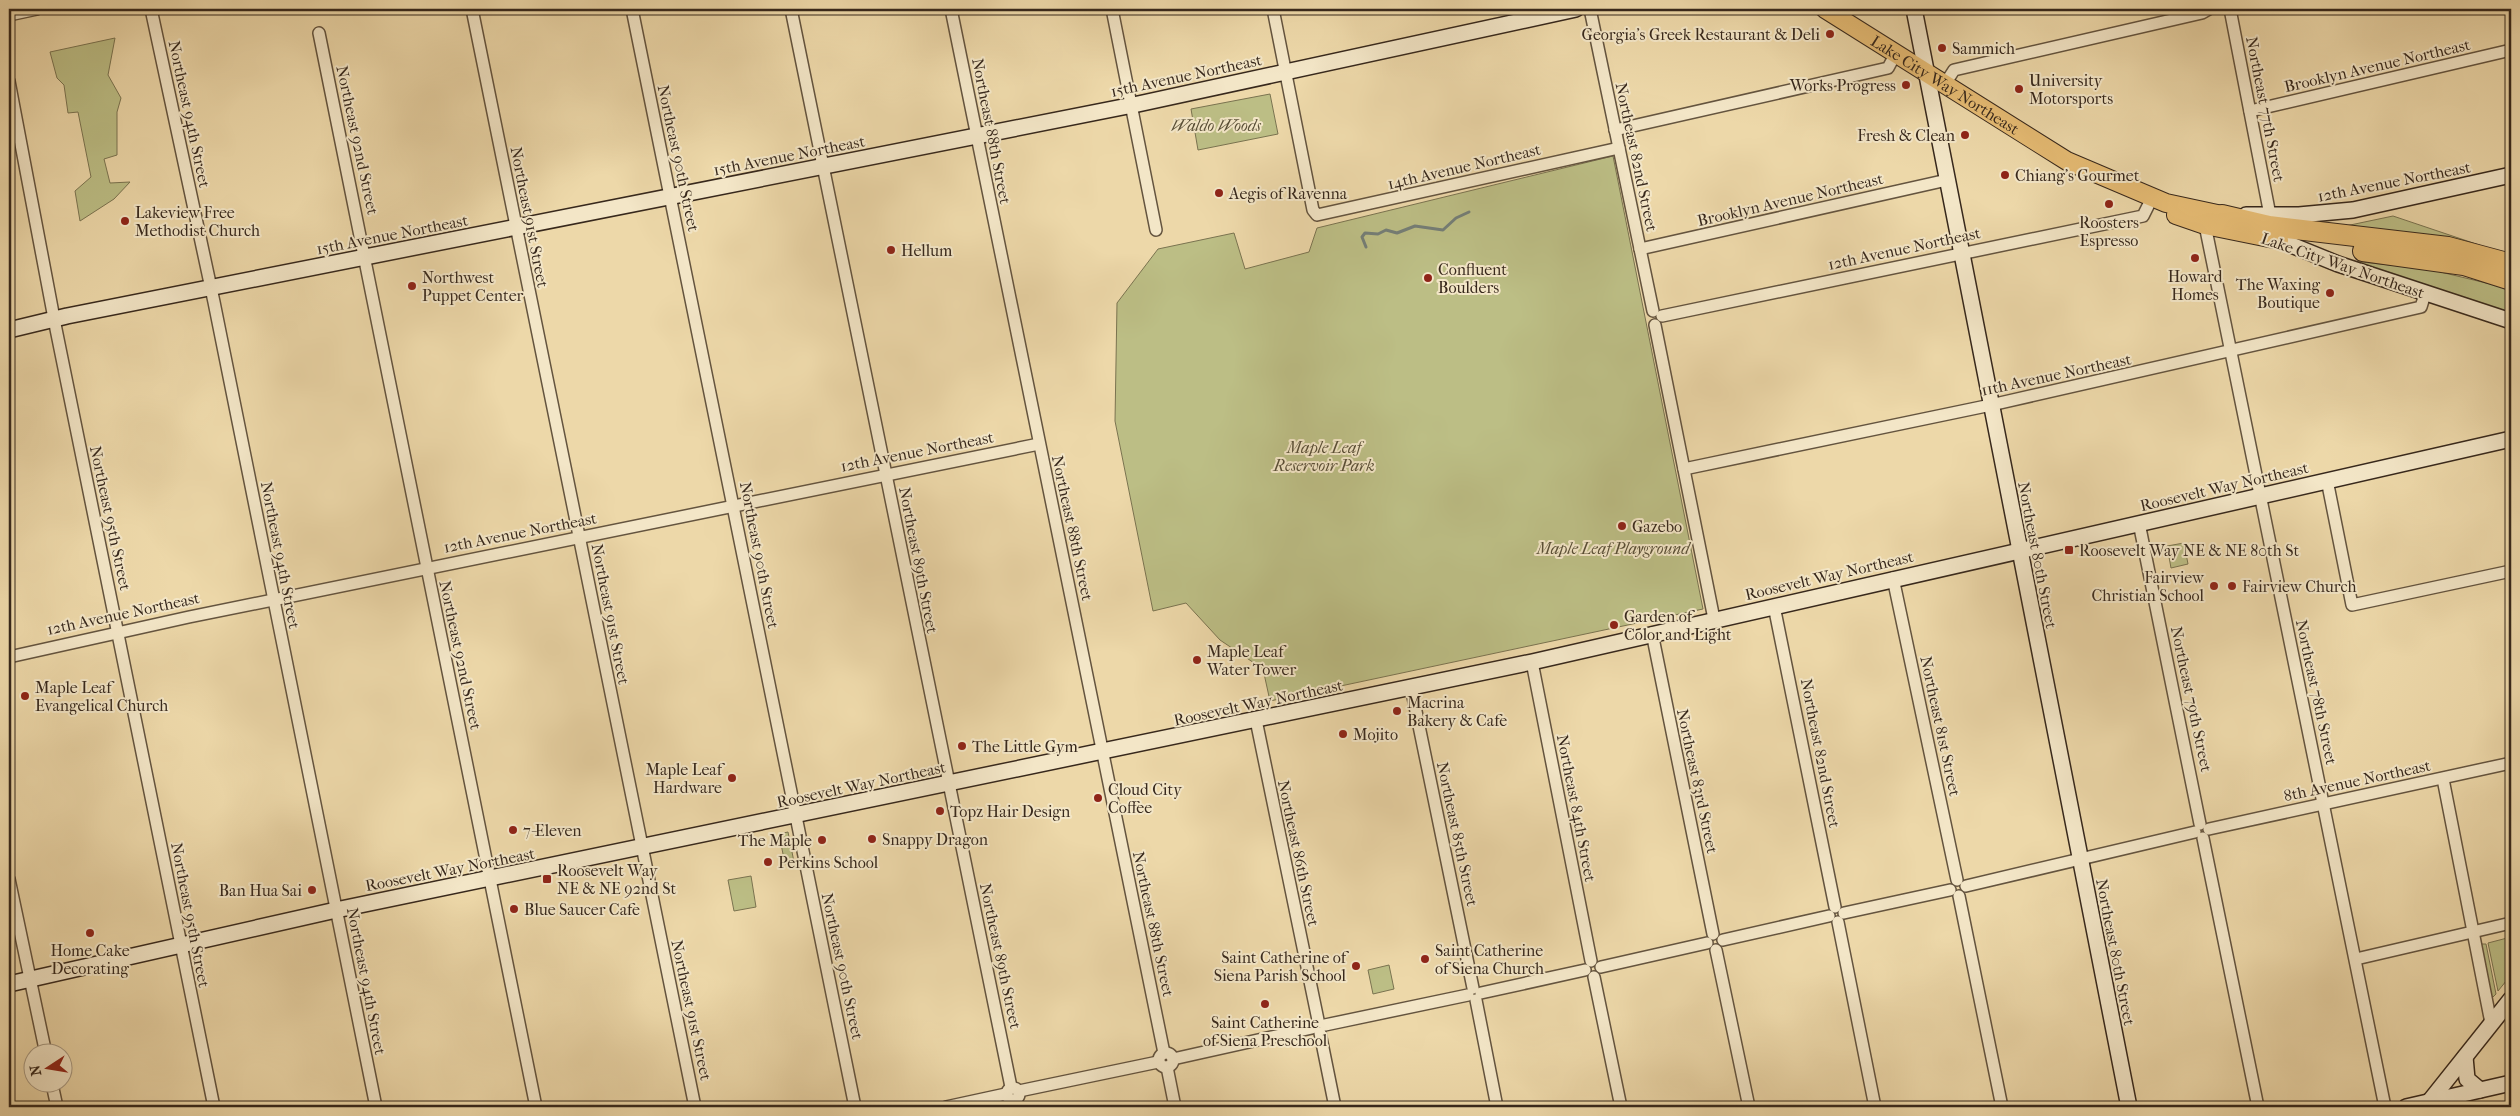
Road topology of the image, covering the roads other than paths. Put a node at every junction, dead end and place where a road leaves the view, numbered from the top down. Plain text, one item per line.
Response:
1 (37, 9) edge
2 (151, 9) edge
3 (472, 9) edge
4 (632, 9) edge
5 (792, 9) edge
6 (951, 9) edge
7 (1112, 9) edge
8 (1273, 9) edge
9 (1576, 9) edge
10 (1590, 9) edge
11 (1825, 9) edge
12 (1914, 9) edge
13 (2209, 9) edge
14 (2230, 9) edge
15 (9, 15) edge
16 (319, 33) dead end
17 (2511, 50) edge
18 (1896, 53) junction
19 (1286, 72) junction
20 (1926, 72) junction
21 (9, 81) edge
22 (1945, 84) junction
23 (1132, 106) junction
24 (2250, 111) junction
25 (1615, 130) junction
26 (977, 136) junction
27 (1619, 148) junction
28 (2067, 161) junction
29 (823, 166) junction
30 (2511, 175) edge
31 (1947, 180) junction
32 (670, 196) junction
33 (2148, 206) junction
34 (2222, 215) junction
35 (2270, 215) junction
36 (2205, 224) junction
37 (516, 227) junction
38 (1156, 230) dead end
39 (2279, 240) junction
40 (1640, 249) junction
41 (1961, 254) junction
42 (366, 257) junction
43 (2511, 264) edge
44 (2511, 280) edge
45 (211, 288) junction
46 (2425, 294) junction
47 (1657, 317) junction
48 (54, 319) junction
49 (2511, 321) edge
50 (9, 330) edge
51 (2230, 352) junction
52 (1991, 405) junction
53 (2511, 439) edge
54 (1039, 444) junction
55 (1684, 469) junction
56 (886, 476) junction
57 (2327, 480) junction
58 (2259, 496) junction
59 (733, 506) junction
60 (2139, 523) junction
61 (580, 538) junction
62 (2020, 550) junction
63 (427, 569) junction
64 (2511, 571) edge
65 (1893, 578) junction
66 (273, 600) junction
67 (1774, 606) junction
68 (1714, 619) junction
69 (118, 632) junction
70 (1652, 634) junction
71 (9, 657) edge
72 (1532, 662) junction
73 (1411, 687) junction
74 (1256, 720) junction
75 (1102, 751) junction
76 (2511, 763) edge
77 (2444, 778) junction
78 (948, 783) junction
79 (2324, 804) junction
80 (796, 816) junction
81 (2202, 831) junction
82 (642, 848) junction
83 (2080, 860) junction
84 (9, 879) edge
85 (491, 879) junction
86 (1961, 883) junction
87 (1955, 893) junction
88 (336, 910) junction
89 (1837, 914) junction
90 (2511, 923) edge
91 (2473, 932) junction
92 (1715, 942) junction
93 (180, 945) junction
94 (2356, 958) junction
95 (1593, 969) junction
96 (30, 979) junction
97 (9, 984) edge
98 (1474, 994) junction
99 (2511, 999) edge
100 (2491, 1023) junction
101 (1319, 1027) junction
102 (44, 1044) edge
103 (2465, 1057) junction
104 (1166, 1060) junction
105 (2511, 1083) edge
106 (2480, 1090) junction
107 (54, 1094) edge
108 (1013, 1096) edge
109 (2428, 1104) edge
110 (57, 1107) edge
111 (214, 1107) edge
112 (376, 1107) edge
113 (536, 1107) edge
114 (695, 1107) edge
115 (855, 1107) edge
116 (946, 1107) edge
117 (1175, 1107) edge
118 (1335, 1107) edge
119 (1497, 1107) edge
120 (1621, 1107) edge
121 (1749, 1107) edge
122 (1875, 1107) edge
123 (2002, 1107) edge
124 (2129, 1107) edge
125 (2258, 1107) edge
126 (2385, 1107) edge
127 (2406, 1107) edge

1 - 15 street
2 - 45 street, Northeast 94th Street
3 - 37 street, Northeast 91st Street
4 - 32 street, Northeast 90th Street
5 - 29 street, Northeast 89th Street
6 - 26 street, Northeast 88th Street
7 - 23 street
8 - 19 street
9 - 19 main road, 15th Avenue Northeast
10 - 25 street, Northeast 82nd Street
11 - 18 main road, Lake City Way Northeast
12 - 20 main road, Northeast 80th Street
13 - 22 street
14 - 24 street, Northeast 77th Street
16 - 42 street, Northeast 92nd Street
17 - 24 street, Brooklyn Avenue Northeast
18 - 20 main road, Lake City Way Northeast
18 - 25 street
19 - 23 main road, 15th Avenue Northeast
19 - 27 street, 14th Avenue Northeast
20 - 22 main road, Lake City Way Northeast
20 - 31 main road, Northeast 80th Street
21 - 48 street, Northeast 95th Street
22 - 28 main road, Lake City Way Northeast
23 - 26 main road, 15th Avenue Northeast
23 - 38 street
24 - 35 street, Northeast 77th Street
25 - 27 street, Northeast 82nd Street
26 - 29 main road, 15th Avenue Northeast
26 - 54 street, Northeast 88th Street
27 - 40 street, Northeast 82nd Street
28 - 33 main road, Lake City Way Northeast
28 - 34 main road, Lake City Way Northeast
29 - 32 main road, 15th Avenue Northeast
29 - 56 street, Northeast 89th Street
30 - 35 main road, 12th Avenue Northeast
31 - 40 street, Brooklyn Avenue Northeast
31 - 41 main road, Northeast 80th Street
32 - 37 main road, 15th Avenue Northeast
32 - 59 street, Northeast 90th Street
33 - 36 main road, Lake City Way Northeast
33 - 41 street, 12th Avenue Northeast
34 - 35 main road, 12th Avenue Northeast
34 - 43 highway
36 - 39 main road, Lake City Way Northeast
36 - 51 street, Northeast 78th Street
37 - 42 main road, 15th Avenue Northeast
37 - 61 street, Northeast 91st Street
39 - 44 highway
39 - 46 main road, Lake City Way Northeast
40 - 47 street, Northeast 82nd Street
41 - 47 street, 12th Avenue Northeast
41 - 52 main road, Northeast 80th Street
42 - 45 main road, 15th Avenue Northeast
42 - 63 street, Northeast 92nd Street
45 - 48 main road, 15th Avenue Northeast
45 - 66 street, Northeast 94th Street
46 - 49 main road, Lake City Way Northeast
46 - 51 street, 11th Avenue Northeast
47 - 55 street, Northeast 82nd Street
48 - 50 main road, 15th Avenue Northeast
48 - 69 street, Northeast 95th Street
51 - 52 street, 11th Avenue Northeast
51 - 58 street, Northeast 78th Street
52 - 55 street, 11th Avenue Northeast
52 - 62 main road, Northeast 80th Street
53 - 57 main road, Roosevelt Way Northeast
54 - 56 street, 12th Avenue Northeast
54 - 75 street, Northeast 88th Street
55 - 68 street, Northeast 82nd Street
56 - 59 street, 12th Avenue Northeast
56 - 78 street, Northeast 89th Street
57 - 58 main road, Roosevelt Way Northeast
57 - 64 street
58 - 60 main road, Roosevelt Way Northeast
58 - 79 street, Northeast 78th Street
59 - 61 street, 12th Avenue Northeast
59 - 80 street, Northeast 90th Street
60 - 62 main road, Roosevelt Way Northeast
60 - 81 street, Northeast 79th Street
61 - 63 street, 12th Avenue Northeast
61 - 82 street, Northeast 91st Street
62 - 65 main road, Roosevelt Way Northeast
62 - 83 main road, Northeast 80th Street
63 - 66 street, 12th Avenue Northeast
63 - 85 street, Northeast 92nd Street
65 - 67 main road, Roosevelt Way Northeast
65 - 86 street, Northeast 81st Street
66 - 69 street, 12th Avenue Northeast
66 - 88 street, Northeast 94th Street
67 - 68 main road, Roosevelt Way Northeast
67 - 89 street, Northeast 82nd Street
68 - 70 main road, Roosevelt Way Northeast
69 - 71 street, 12th Avenue Northeast
69 - 93 street, Northeast 95th Street
70 - 72 main road, Roosevelt Way Northeast
70 - 92 street, Northeast 83rd Street
72 - 73 main road, Roosevelt Way Northeast
72 - 95 street, Northeast 84th Street
73 - 74 main road, Roosevelt Way Northeast
73 - 98 street, Northeast 85th Street
74 - 75 main road, Roosevelt Way Northeast
74 - 101 street, Northeast 86th Street
75 - 78 main road, Roosevelt Way Northeast
75 - 104 street, Northeast 88th Street
76 - 77 street, 8th Avenue Northeast
77 - 79 street, 8th Avenue Northeast
77 - 91 street
78 - 80 main road, Roosevelt Way Northeast
78 - 108 street, Northeast 89th Street
79 - 81 street, 8th Avenue Northeast
79 - 94 street, Northeast 78th Street
80 - 82 main road, Roosevelt Way Northeast
80 - 115 street, Northeast 90th Street
81 - 83 street, 8th Avenue Northeast
81 - 125 street, Northeast 79th Street
82 - 85 main road, Roosevelt Way Northeast
82 - 114 street, Northeast 91st Street
83 - 86 street, 8th Avenue Northeast
83 - 124 main road, Northeast 80th Street
84 - 96 street
85 - 88 main road, Roosevelt Way Northeast
85 - 113 street, Northeast 92nd Street
86 - 87 street
87 - 89 street
87 - 123 street
88 - 93 main road, Roosevelt Way Northeast
88 - 112 street, Northeast 94th Street
89 - 92 street
89 - 122 street, Northeast 82nd Street
90 - 91 street
91 - 94 street
91 - 100 street
92 - 95 street
92 - 121 street, Northeast 83rd Street
93 - 96 main road, Roosevelt Way Northeast
93 - 111 street, Northeast 95th Street
94 - 126 street, Northeast 78th Street
95 - 98 street
95 - 120 street, Northeast 84th Street
96 - 97 main road, Roosevelt Way Northeast
96 - 102 street
98 - 101 street
98 - 119 street, Northeast 85th Street
99 - 100 main road
100 - 103 main road
101 - 104 street
101 - 118 street, Northeast 86th Street
103 - 106 main road
103 - 109 main road
104 - 108 street
104 - 117 street, Northeast 88th Street
105 - 106 main road
106 - 109 main road
107 - 110 street
108 - 116 street
109 - 127 main road

